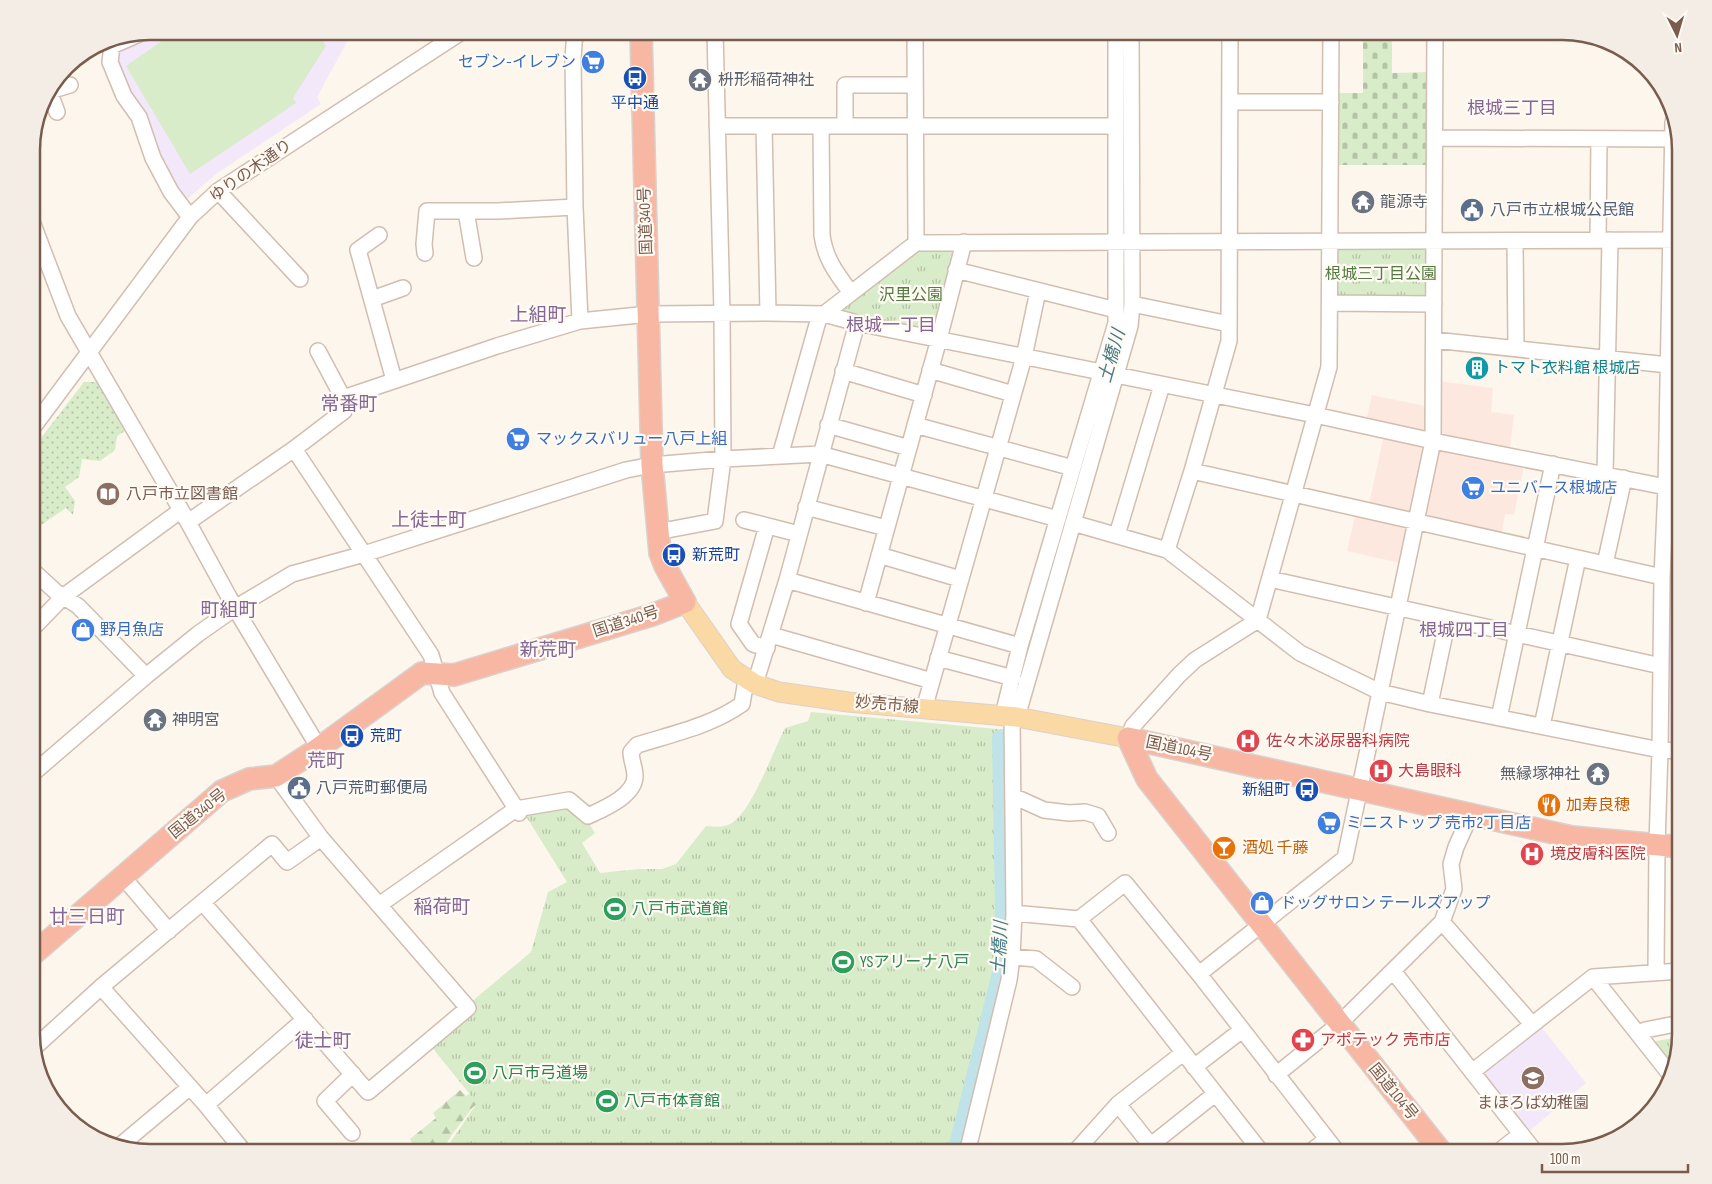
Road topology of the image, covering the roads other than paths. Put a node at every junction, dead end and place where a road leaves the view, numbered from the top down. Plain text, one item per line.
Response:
1 (448, 40) edge
2 (574, 40) edge
3 (642, 40) edge
4 (715, 40) edge
5 (915, 40) edge
6 (1116, 40) edge
7 (1131, 40) edge
8 (1230, 40) edge
9 (1331, 40) edge
10 (1435, 40) edge
11 (109, 48) edge
12 (70, 85) dead end
13 (915, 85) junction
14 (60, 88) edge
15 (53, 99) edge
16 (1230, 102) junction
17 (1331, 102) junction
18 (57, 112) dead end
19 (915, 125) junction
20 (717, 126) junction
21 (764, 126) junction
22 (821, 126) junction
23 (845, 126) junction
24 (1116, 126) junction
25 (1435, 138) junction
26 (1599, 138) junction
27 (1671, 139) edge
28 (218, 191) junction
29 (575, 208) junction
30 (466, 211) junction
31 (190, 217) junction
32 (379, 235) dead end
33 (1515, 240) junction
34 (1604, 240) junction
35 (1672, 240) edge
36 (40, 241) edge
37 (1434, 241) junction
38 (964, 242) junction
39 (1229, 242) junction
40 (1330, 242) junction
41 (916, 243) junction
42 (1115, 243) junction
43 (1131, 243) junction
44 (425, 253) dead end
45 (474, 258) dead end
46 (956, 270) junction
47 (300, 279) dead end
48 (403, 288) dead end
49 (1038, 291) junction
50 (851, 293) junction
51 (372, 300) junction
52 (1672, 302) edge
53 (1330, 303) junction
54 (1132, 304) junction
55 (1434, 304) junction
56 (1116, 310) junction
57 (768, 313) junction
58 (649, 314) junction
59 (722, 314) junction
60 (822, 314) junction
61 (580, 321) junction
62 (857, 323) junction
63 (1229, 324) junction
64 (939, 339) junction
65 (1434, 340) junction
66 (1516, 348) junction
67 (318, 351) dead end
68 (89, 353) junction
69 (1024, 357) junction
70 (1607, 358) junction
71 (1668, 365) junction
72 (930, 370) junction
73 (843, 371) junction
74 (1108, 374) junction
75 (394, 380) junction
76 (1162, 385) junction
77 (1672, 385) edge
78 (1013, 394) junction
79 (924, 395) junction
80 (1213, 395) junction
81 (343, 398) junction
82 (1314, 414) junction
83 (40, 419) edge
84 (828, 425) junction
85 (915, 425) junction
86 (1433, 441) junction
87 (998, 447) junction
88 (909, 448) junction
89 (294, 449) junction
90 (820, 454) junction
91 (780, 456) junction
92 (723, 459) junction
93 (1553, 464) junction
94 (652, 466) junction
95 (1073, 468) junction
96 (1192, 471) junction
97 (901, 475) junction
98 (1605, 475) junction
99 (1624, 478) junction
100 (1672, 487) edge
101 (1294, 494) junction
102 (983, 499) junction
103 (1672, 502) edge
104 (806, 507) junction
105 (184, 517) junction
106 (1058, 519) junction
107 (744, 520) dead end
108 (1416, 521) junction
109 (1073, 524) junction
110 (767, 526) junction
111 (886, 528) junction
112 (657, 532) junction
113 (799, 534) junction
114 (1117, 535) junction
115 (1535, 548) junction
116 (1167, 550) junction
117 (364, 554) junction
118 (879, 555) junction
119 (1578, 558) junction
120 (1605, 564) junction
121 (40, 577) edge
122 (1662, 577) junction
123 (960, 579) junction
124 (1270, 579) junction
125 (787, 580) junction
126 (64, 596) junction
127 (685, 602) junction
128 (866, 603) junction
129 (235, 608) junction
130 (1398, 608) junction
131 (1448, 619) junction
132 (1258, 620) junction
133 (40, 622) edge
134 (947, 626) junction
135 (1517, 634) junction
136 (769, 642) junction
137 (1560, 644) junction
138 (1020, 646) junction
139 (938, 658) junction
140 (1661, 666) junction
141 (435, 673) junction
142 (146, 676) junction
143 (1013, 678) junction
144 (932, 681) junction
145 (751, 682) junction
146 (1380, 692) junction
147 (1430, 704) junction
148 (924, 709) junction
149 (1011, 716) junction
150 (1499, 718) junction
151 (1542, 726) junction
152 (1128, 738) junction
153 (319, 748) junction
154 (1660, 750) junction
155 (1672, 751) edge
156 (40, 768) edge
157 (276, 776) junction
158 (1359, 790) junction
159 (1013, 796) junction
160 (518, 811) junction
161 (1469, 814) junction
162 (1108, 833) dead end
163 (322, 838) junction
164 (1657, 846) junction
165 (1672, 847) edge
166 (123, 877) junction
167 (203, 902) junction
168 (379, 905) junction
169 (1014, 913) junction
170 (1079, 919) junction
171 (1442, 922) junction
172 (1260, 924) junction
173 (169, 931) junction
174 (40, 949) edge
175 (1012, 957) junction
176 (1393, 971) junction
177 (1672, 971) edge
178 (1656, 972) junction
179 (1199, 974) junction
180 (1593, 977) junction
181 (1072, 987) dead end
182 (101, 988) junction
183 (305, 1019) junction
184 (1339, 1024) junction
185 (1532, 1024) junction
186 (1672, 1025) edge
187 (1242, 1030) junction
188 (1639, 1034) junction
189 (40, 1042) edge
190 (1183, 1053) junction
191 (1194, 1067) junction
192 (1666, 1069) edge
193 (1472, 1072) junction
194 (353, 1074) junction
195 (1276, 1075) junction
196 (190, 1087) junction
197 (1215, 1094) junction
198 (1118, 1104) junction
199 (206, 1105) junction
200 (352, 1133) dead end
201 (1521, 1134) junction
202 (1327, 1139) junction
203 (126, 1141) edge
204 (234, 1144) edge
205 (974, 1144) edge
206 (1082, 1144) edge
207 (1150, 1144) edge
208 (1160, 1144) edge
209 (1255, 1144) edge
210 (1321, 1144) edge
211 (1331, 1144) edge
212 (1435, 1144) edge
213 (1508, 1144) edge
214 (1529, 1144) edge

1 - 28 street, ゆりの木通り
2 - 29 street
3 - 58 highway, 国道340号
4 - 20 street
5 - 13 street
6 - 24 street
7 - 43 street
8 - 16 street
9 - 17 street
10 - 25 street
11 - 31 street
12 - 14 street
13 - 19 street
13 - 23 street
15 - 18 street
16 - 17 street
16 - 39 street
17 - 40 street
19 - 23 street
19 - 24 street
19 - 41 street
20 - 21 street
20 - 59 street
21 - 22 street
21 - 57 street
22 - 23 street
22 - 50 street
24 - 42 street
25 - 26 street
25 - 37 street
26 - 27 street
26 - 34 street
28 - 31 street, ゆりの木通り
28 - 47 street
29 - 30 street
29 - 61 street
30 - 44 street
30 - 45 street
31 - 68 street, ゆりの木通り
32 - 51 street
33 - 34 street
33 - 37 street
33 - 66 street
34 - 35 street
34 - 70 street
36 - 68 street
37 - 40 street
37 - 55 street
38 - 41 street
38 - 42 street
38 - 46 street
39 - 40 street
39 - 43 street
39 - 63 street
40 - 53 street
41 - 50 street
42 - 43 street
42 - 56 street
43 - 54 street
46 - 49 street
46 - 64 street
48 - 51 street
49 - 56 street
49 - 69 street
50 - 60 street
51 - 75 street
52 - 71 street
53 - 55 street
53 - 82 street
54 - 63 street
54 - 74 street
55 - 65 street
56 - 74 street
57 - 59 street
57 - 60 street
58 - 59 street
58 - 61 street
58 - 94 highway, 国道340号
59 - 92 street
60 - 62 street
60 - 91 street
61 - 75 street
62 - 64 street
62 - 73 street
63 - 80 street
64 - 69 street
64 - 72 street
65 - 66 street
65 - 86 street
66 - 70 street
67 - 81 street
68 - 83 street, ゆりの木通り
68 - 105 street
69 - 74 street
69 - 78 street
70 - 71 street
70 - 98 street
71 - 77 street
72 - 78 street
72 - 79 street
73 - 79 street
73 - 84 street
74 - 76 street
74 - 95 street
74 - 109 street
75 - 81 street
76 - 80 street
76 - 114 street
78 - 87 street
79 - 85 street
80 - 82 street
80 - 96 street
81 - 89 street
82 - 86 street
82 - 101 street
84 - 88 street
84 - 90 street
85 - 87 street
85 - 88 street
86 - 93 street
86 - 108 street
87 - 95 street
87 - 102 street
88 - 97 street
89 - 105 street
89 - 117 street
90 - 91 street
90 - 97 street
90 - 104 street
91 - 92 street
92 - 94 street
92 - 112 street
93 - 98 street
93 - 115 street
94 - 112 highway, 国道340号
94 - 117 street
95 - 106 street
96 - 101 street
96 - 116 street
97 - 102 street
97 - 111 street
98 - 99 street
99 - 100 street
99 - 120 street
101 - 108 street
101 - 124 street
102 - 106 street
102 - 123 street
103 - 122 street
104 - 111 street
104 - 113 street
105 - 126 street
105 - 129 street
106 - 138 street
107 - 110 street
108 - 115 street
108 - 130 street
109 - 114 street
109 - 149 street
110 - 113 street
110 - 136 street
111 - 118 street
112 - 127 highway, 国道340号
113 - 125 street
114 - 116 street
115 - 119 street
115 - 135 street
116 - 132 street
117 - 129 street
117 - 141 street
118 - 123 street
118 - 128 street
119 - 120 street
119 - 137 street
120 - 122 street
121 - 126 street
122 - 140 street
123 - 134 street
124 - 130 street
124 - 132 street
125 - 128 street
125 - 136 street
126 - 133 street
126 - 142 street
127 - 141 highway, 国道340号
127 - 145 main road, 妙売市線
128 - 134 street
129 - 142 street
129 - 153 street
130 - 131 street
130 - 146 street
131 - 135 street
131 - 147 street
132 - 146 street
132 - 152 street
134 - 138 street
134 - 139 street
135 - 137 street
135 - 150 street
136 - 144 street
136 - 145 street
137 - 140 street
137 - 151 street
138 - 143 street
139 - 143 street
139 - 144 street
140 - 154 street
141 - 153 highway, 国道340号
141 - 160 street
142 - 156 street
143 - 149 street
144 - 148 street
145 - 148 main road, 妙売市線
145 - 160 street
146 - 147 street
146 - 158 street
147 - 150 street
148 - 149 main road, 妙売市線
149 - 152 main road, 妙売市線
149 - 159 street
150 - 151 street
151 - 154 street
152 - 158 highway, 国道104号
152 - 172 highway, 国道104号
153 - 157 highway, 国道340号
154 - 155 street
154 - 164 street
157 - 163 street
157 - 166 highway, 国道340号
158 - 161 highway, 国道104号
158 - 172 street
159 - 162 street
159 - 169 street
160 - 168 street
161 - 164 highway, 国道104号
161 - 171 street
163 - 167 street
163 - 168 street
164 - 165 highway, 国道104号
164 - 178 street
166 - 173 street
166 - 174 highway, 国道340号
167 - 173 street
167 - 183 street
168 - 194 street
169 - 170 street
169 - 175 street
170 - 179 street
170 - 190 street
171 - 176 street
171 - 185 street
172 - 179 street
172 - 184 highway, 国道104号
173 - 182 street
175 - 181 street
175 - 205 street
176 - 184 street
176 - 193 street
177 - 178 street
178 - 180 street
179 - 187 street
180 - 185 street
180 - 188 street
182 - 189 street
182 - 196 street
183 - 194 street
183 - 199 street
184 - 195 street
184 - 212 highway, 国道104号
185 - 193 street
186 - 188 street
187 - 191 street
187 - 195 street
188 - 192 street
190 - 191 street
190 - 198 street
191 - 197 street
193 - 201 street
194 - 200 street
195 - 202 street
196 - 199 street
196 - 203 street
197 - 208 street
197 - 209 street
198 - 206 street
198 - 207 street
199 - 204 street
201 - 213 street
201 - 214 street
202 - 210 street
202 - 211 street

